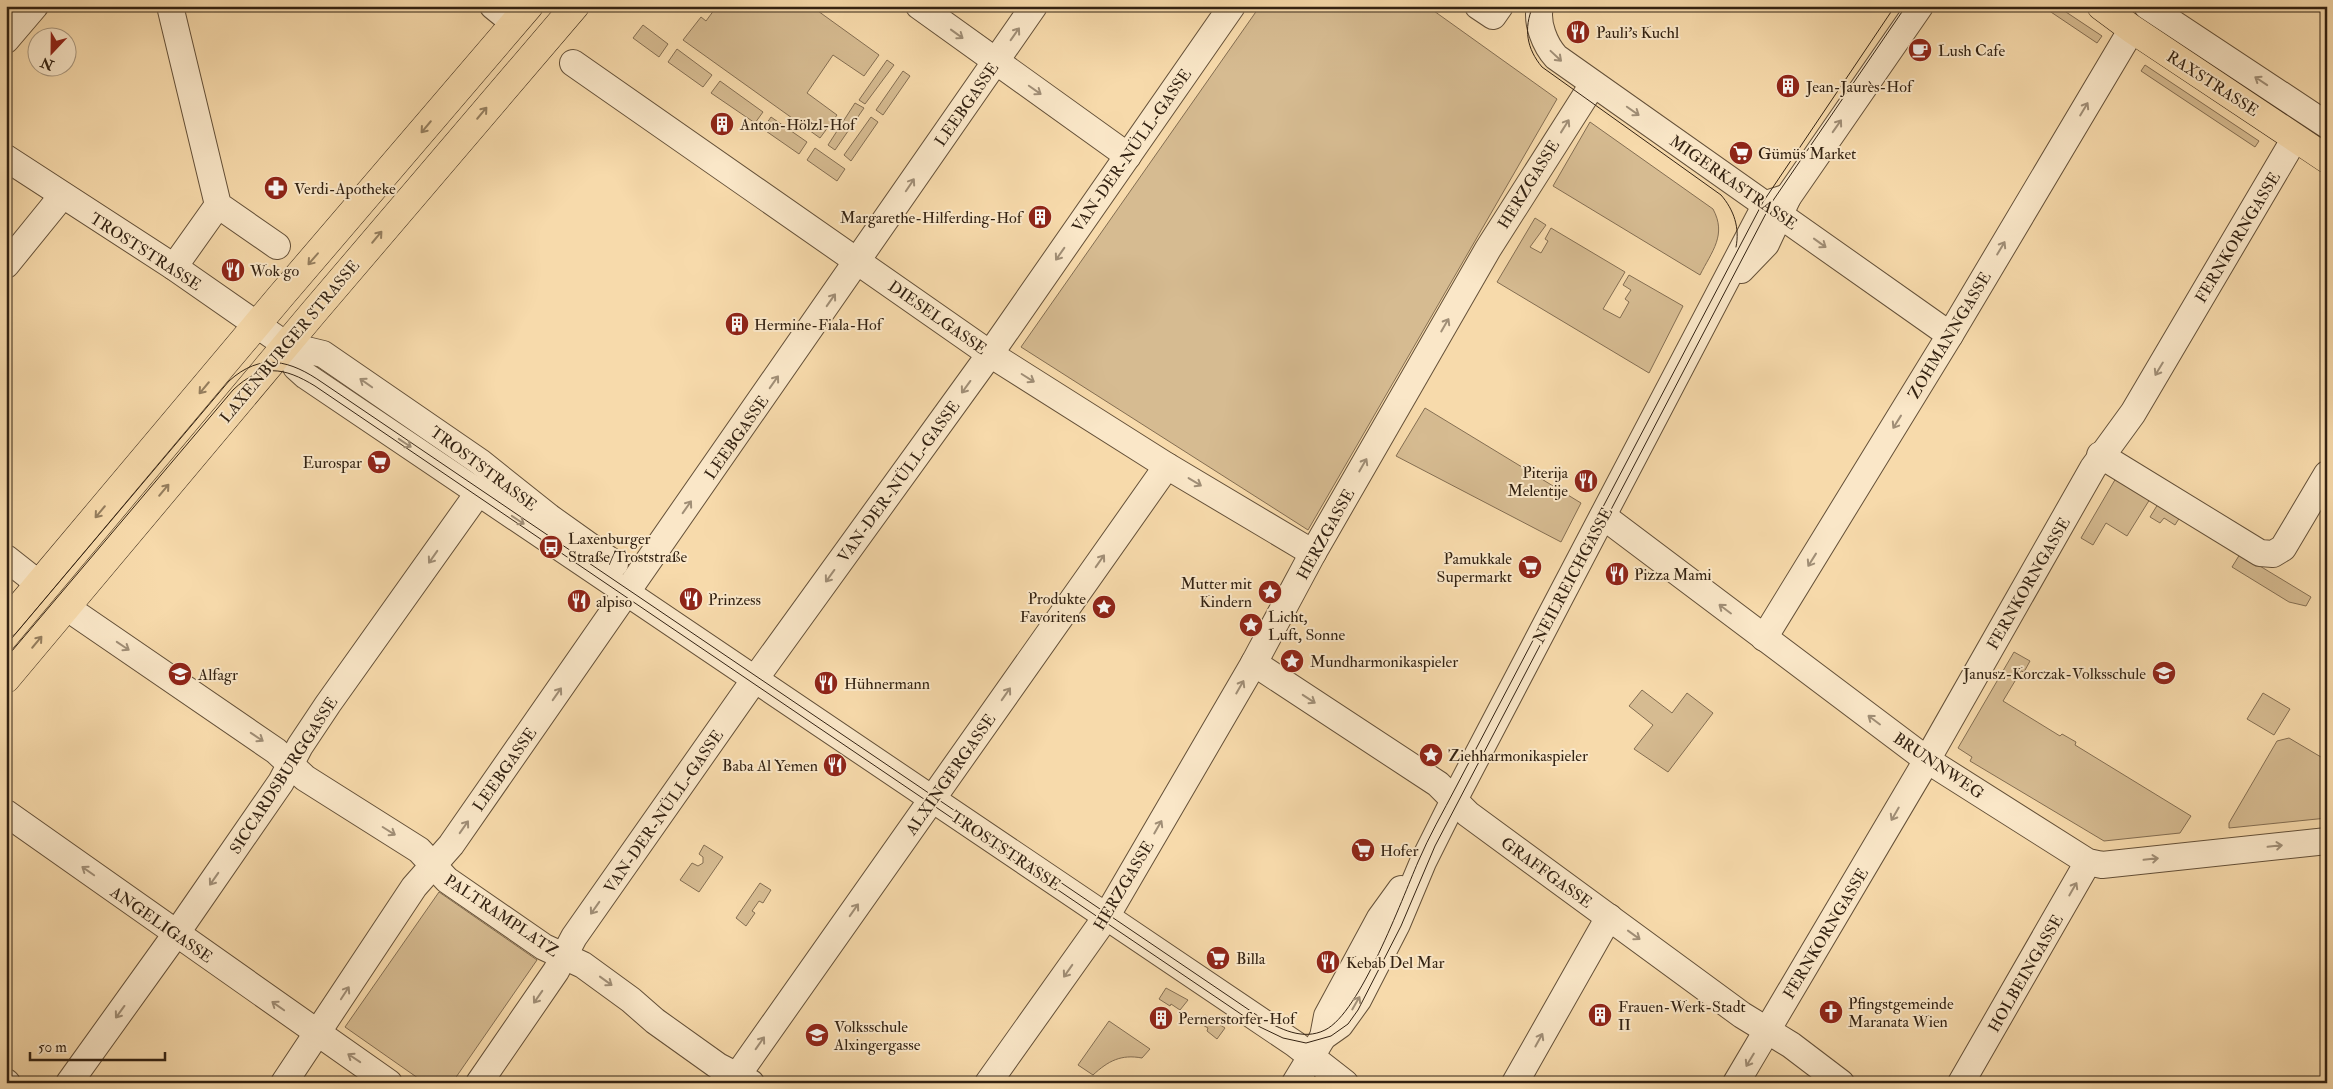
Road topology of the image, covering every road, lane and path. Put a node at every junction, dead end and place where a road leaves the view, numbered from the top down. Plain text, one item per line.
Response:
1 (35, 6) edge
2 (170, 6) edge
3 (575, 6) edge
4 (919, 6) edge
5 (1034, 6) edge
6 (1232, 6) edge
7 (1920, 6) edge
8 (2101, 6) edge
9 (2147, 6) edge
10 (1539, 10) edge
11 (512, 12) edge
12 (2132, 30) junction
13 (6, 40) edge
14 (995, 61) junction
15 (573, 63) dead end
16 (1593, 84) junction
17 (2327, 125) edge
18 (2295, 138) junction
19 (1128, 156) junction
20 (6, 158) edge
21 (2327, 159) edge
22 (62, 196) junction
23 (1778, 205) junction
24 (218, 206) junction
25 (277, 246) dead end
26 (858, 260) junction
27 (6, 265) edge
28 (174, 267) junction
29 (256, 326) junction
30 (1950, 336) junction
31 (286, 345) junction
32 (990, 354) junction
33 (2100, 455) junction
34 (1167, 466) junction
35 (2327, 474) edge
36 (506, 483) junction
37 (478, 492) junction
38 (1602, 516) junction
39 (1313, 553) junction
40 (6, 558) edge
41 (39, 584) junction
42 (630, 588) junction
43 (66, 607) junction
44 (6, 623) edge
45 (1764, 638) junction
46 (1254, 663) junction
47 (6, 679) edge
48 (755, 680) junction
49 (1927, 760) junction
50 (290, 764) junction
51 (932, 800) junction
52 (1454, 800) junction
53 (6, 813) edge
54 (2327, 841) edge
55 (2088, 862) junction
56 (434, 865) junction
57 (1106, 917) junction
58 (1609, 917) junction
59 (176, 934) junction
60 (564, 956) junction
61 (1768, 1030) junction
62 (318, 1034) junction
63 (1317, 1047) junction
64 (740, 1080) edge
65 (69, 1083) edge
66 (284, 1083) edge
67 (389, 1083) edge
68 (479, 1083) edge
69 (988, 1083) edge
70 (1295, 1083) edge
71 (1345, 1083) edge
72 (1515, 1083) edge
73 (1736, 1083) edge
74 (1841, 1083) edge
75 (1961, 1083) edge

1 - 13 street
2 - 24 street
31 -> 3 main road, LAXENBURGER STRASSE
4 -> 14 street
14 -> 5 street, LEEBGASSE
6 - 19 street, VAN-DER-NÜLL-GASSE
23 -> 7 street, NEILREICHGASSE
8 - 12 main road, RAXSTRASSE
17 -> 9 street, RAXSTRASSE
10 -> 16 street, MIGERKASTRASSE
11 -> 29 main road
12 - 18 main road, RAXSTRASSE
30 -> 12 street, ZOHMANNGASSE
14 -> 19 street
26 -> 14 street, LEEBGASSE
15 - 26 street, DIESELGASSE
16 -> 23 street, MIGERKASTRASSE
39 -> 16 street, HERZGASSE
18 - 21 main road, RAXSTRASSE
18 -> 33 street, FERNKORNGASSE
19 -> 32 street, VAN-DER-NÜLL-GASSE
20 - 22 street, TROSTSTRASSE
22 - 27 street
22 - 28 street, TROSTSTRASSE
23 -> 30 street, MIGERKASTRASSE
23 - 38 street, NEILREICHGASSE
24 - 25 street
24 - 28 street
26 - 32 street, DIESELGASSE
42 -> 26 street, LEEBGASSE
28 - 29 street, TROSTSTRASSE
29 - 31 street, TROSTSTRASSE
29 -> 41 main road
30 -> 45 street, ZOHMANNGASSE
36 -> 31 street, TROSTSTRASSE
31 -> 37 street, TROSTSTRASSE
43 -> 31 main road, LAXENBURGER STRASSE
32 -> 34 street, DIESELGASSE
32 -> 48 street, VAN-DER-NÜLL-GASSE
33 - 35 street
33 - 49 street, FERNKORNGASSE
34 -> 39 street, DIESELGASSE
51 -> 34 street, ALXINGERGASSE
36 - 37 street
36 - 42 street, TROSTSTRASSE
37 -> 42 street, TROSTSTRASSE
37 -> 50 street, SICCARDSBURGGASSE
45 -> 38 street, BRUNNWEG
38 - 52 street, NEILREICHGASSE
39 - 46 street, HERZGASSE
40 - 41 street
41 - 44 main road
42 - 48 street, TROSTSTRASSE
56 -> 42 street, LEEBGASSE
47 -> 43 main road, LAXENBURGER STRASSE
43 -> 50 street
49 -> 45 street, BRUNNWEG
46 -> 52 street, GRAFFGASSE
57 -> 46 street, HERZGASSE
48 - 51 street, TROSTSTRASSE
48 -> 60 street, VAN-DER-NÜLL-GASSE
49 - 55 street, BRUNNWEG
49 -> 61 street, FERNKORNGASSE
50 -> 56 street
50 -> 59 street, SICCARDSBURGGASSE
51 - 57 street, TROSTSTRASSE
64 -> 51 street, ALXINGERGASSE
52 - 58 street, GRAFFGASSE
52 - 63 street, NEILREICHGASSE
59 -> 53 street, ANGELIGASSE
55 -> 54 street, BRUNNWEG
75 -> 55 street, HOLBEINGASSE
56 - 60 street, PALTRAMPLATZ
62 -> 56 street, PALTRAMPLATZ
57 - 63 street, TROSTSTRASSE
57 -> 69 street, HERZGASSE
58 -> 61 street, GRAFFGASSE
72 -> 58 street
62 -> 59 street, ANGELIGASSE
59 -> 65 street, SICCARDSBURGGASSE
60 -> 64 street
60 -> 68 street, PALTRAMPLATZ
61 -> 73 street, FERNKORNGASSE
61 - 74 street, GRAFFGASSE
62 - 66 street
67 -> 62 street
63 - 70 street, NEILREICHGASSE
63 - 71 street, TROSTSTRASSE

